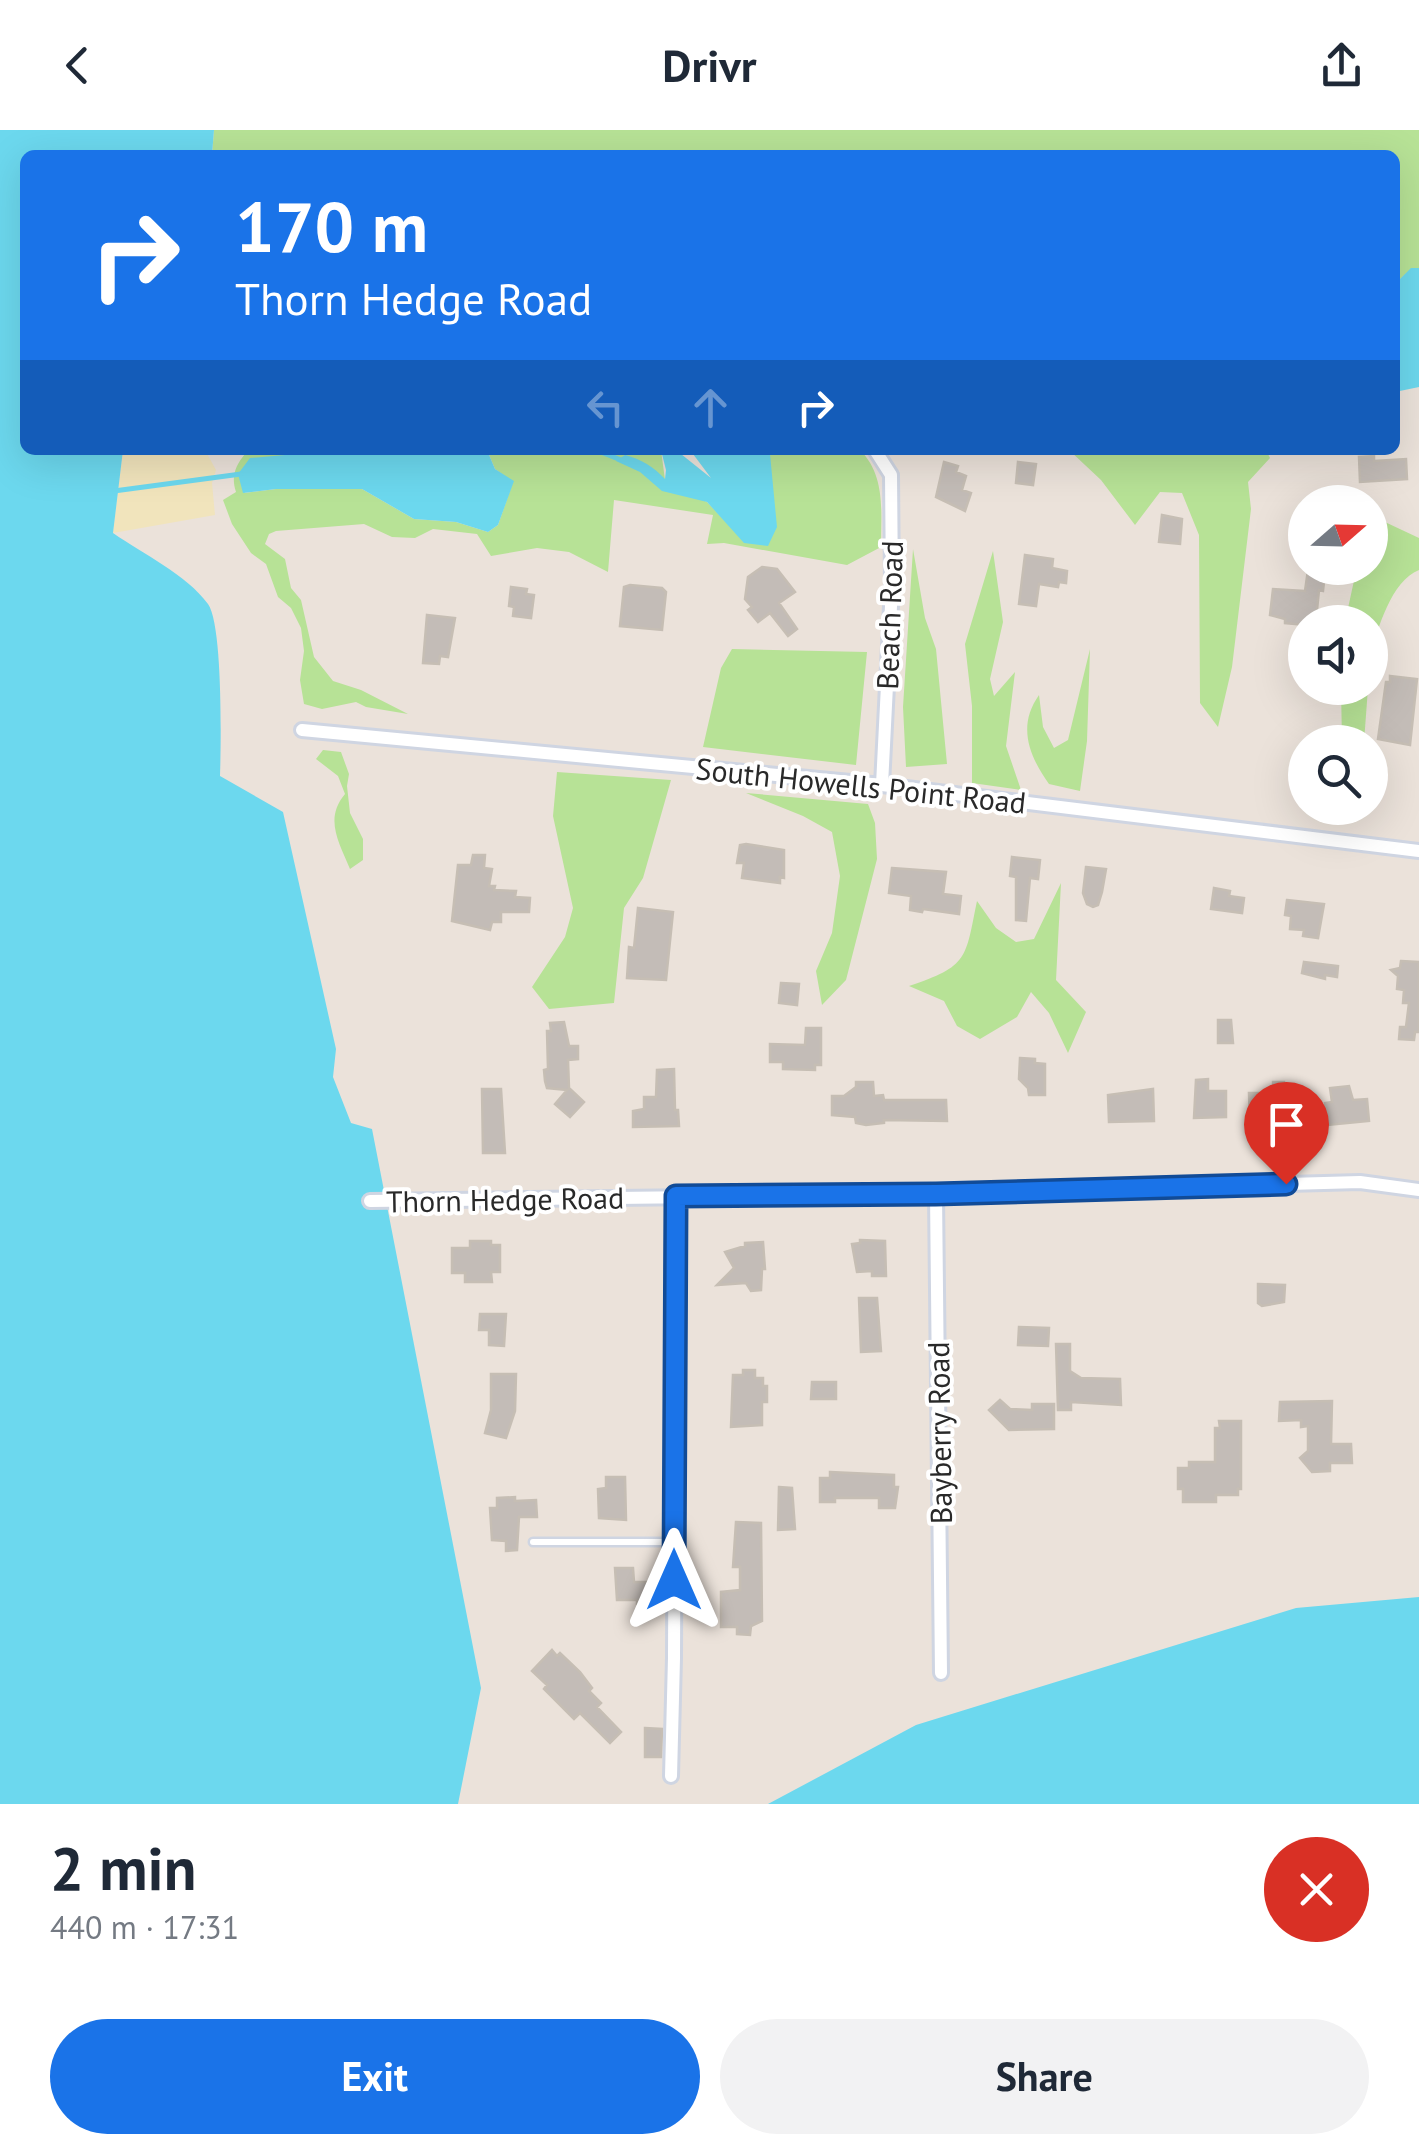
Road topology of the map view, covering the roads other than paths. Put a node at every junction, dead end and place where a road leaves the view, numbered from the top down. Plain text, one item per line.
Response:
1 (878, 455) edge
2 (302, 730) dead end
3 (882, 784) junction
4 (1419, 851) edge
5 (1419, 1190) edge
6 (936, 1194) junction
7 (676, 1196) junction
8 (370, 1202) dead end
9 (533, 1542) dead end
10 (674, 1542) junction
11 (941, 1673) dead end
12 (671, 1776) dead end

1 - 3 street, Beach Road
2 - 3 street, South Howells Point Road
3 - 4 street, South Howells Point Road
5 - 6 street, Thorn Hedge Road
6 - 7 street, Thorn Hedge Road
6 - 11 street, Bayberry Road
7 - 8 street, Thorn Hedge Road
7 - 10 street
9 - 10 lane
10 - 12 street

